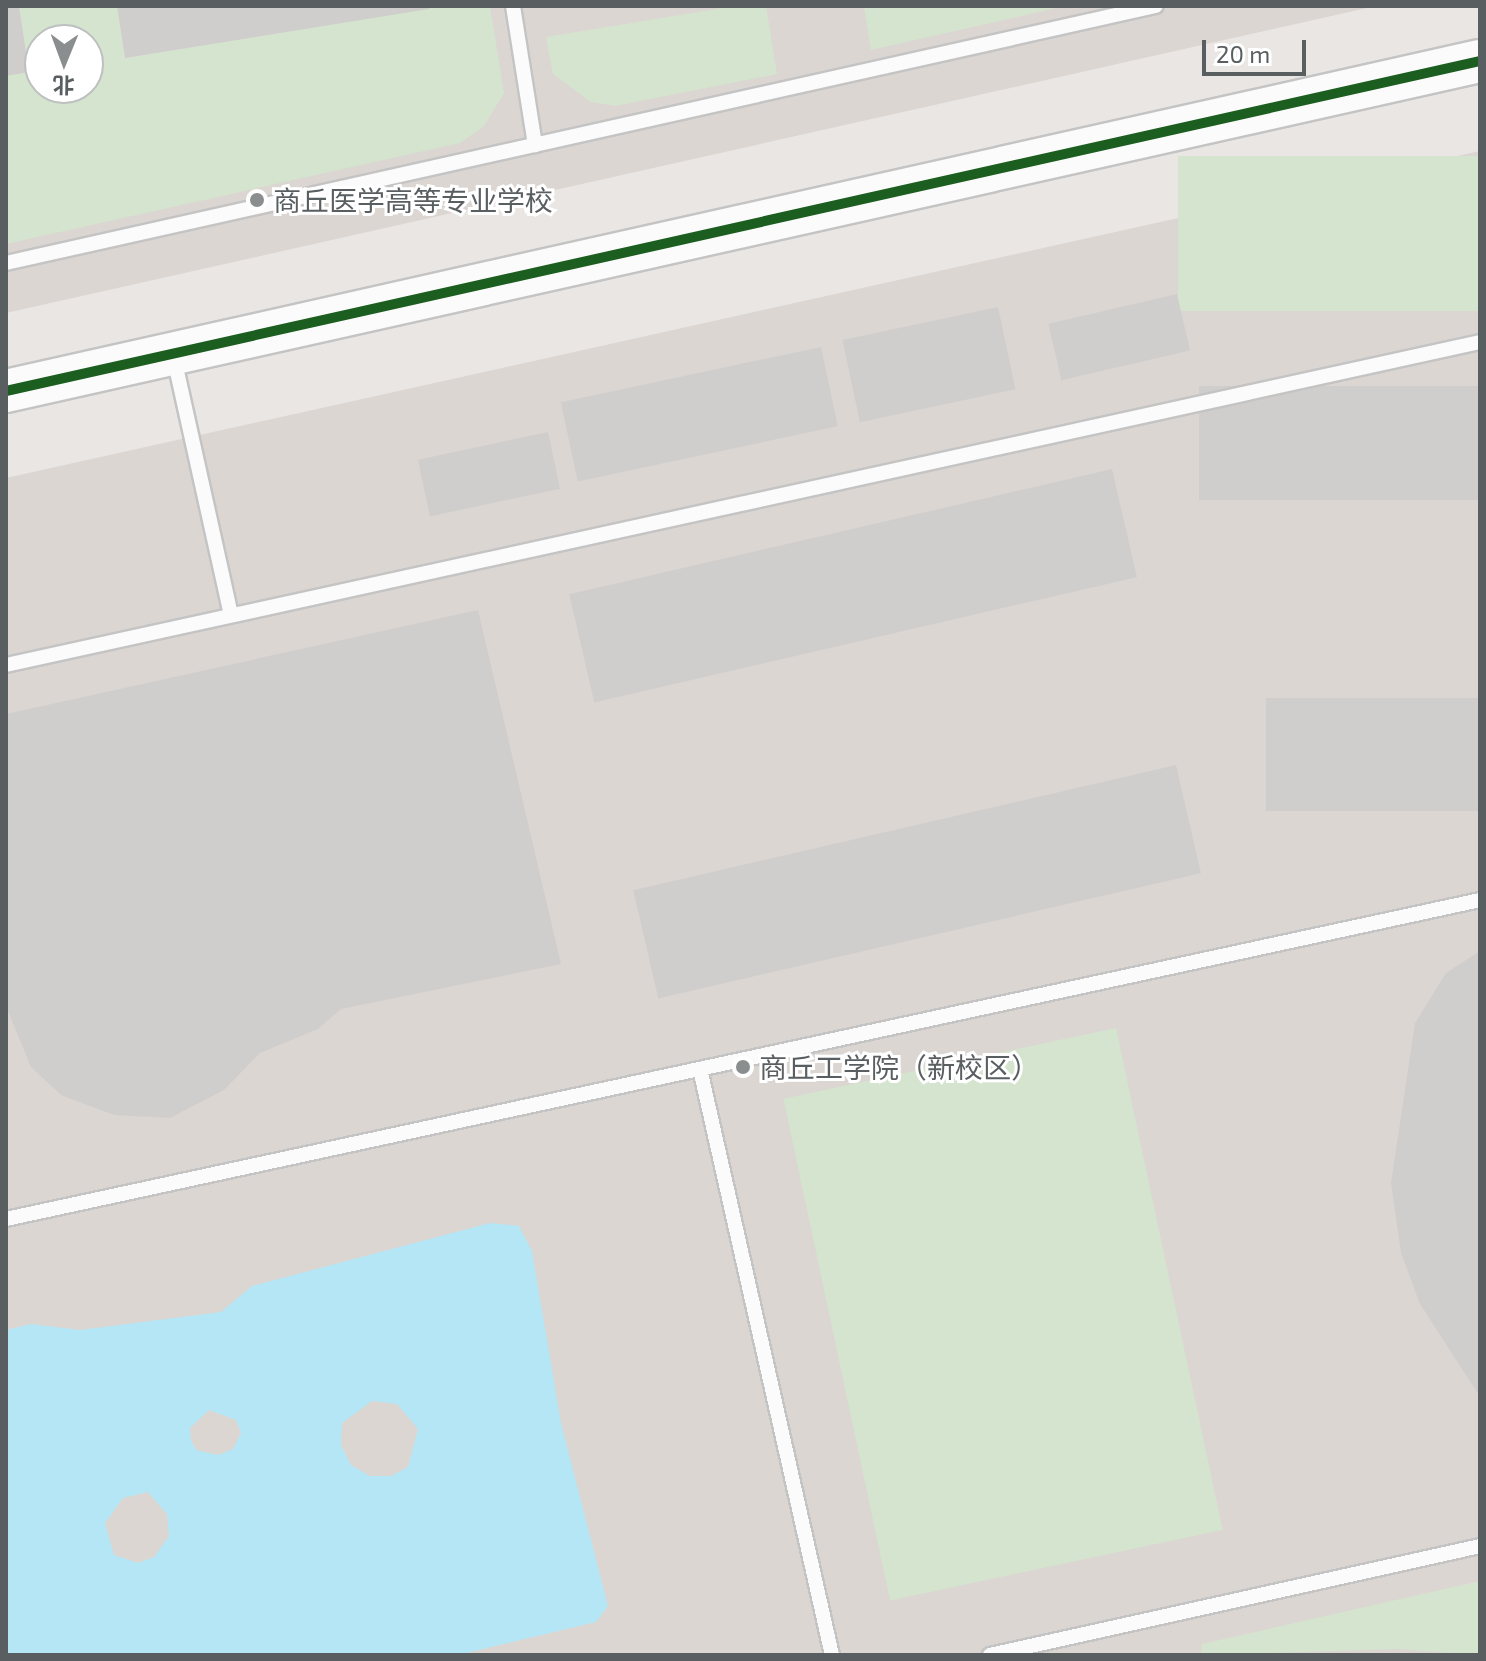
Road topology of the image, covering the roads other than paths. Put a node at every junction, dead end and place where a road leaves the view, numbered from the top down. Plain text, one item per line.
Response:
1 (513, 6) edge
2 (1156, 6) edge
3 (1480, 61) edge
4 (535, 145) junction
5 (6, 263) edge
6 (1480, 342) edge
7 (173, 353) junction
8 (6, 391) edge
9 (231, 615) junction
10 (6, 665) edge
11 (1480, 900) edge
12 (700, 1069) junction
13 (6, 1219) edge
14 (1480, 1546) edge
15 (832, 1655) edge
16 (990, 1655) edge

1 - 4 lane
2 - 4 lane
3 - 7 street
4 - 5 lane
6 - 9 lane
7 - 8 street
7 - 9 lane
9 - 10 lane
11 - 12 lane
12 - 13 lane
12 - 15 lane
14 - 16 lane

